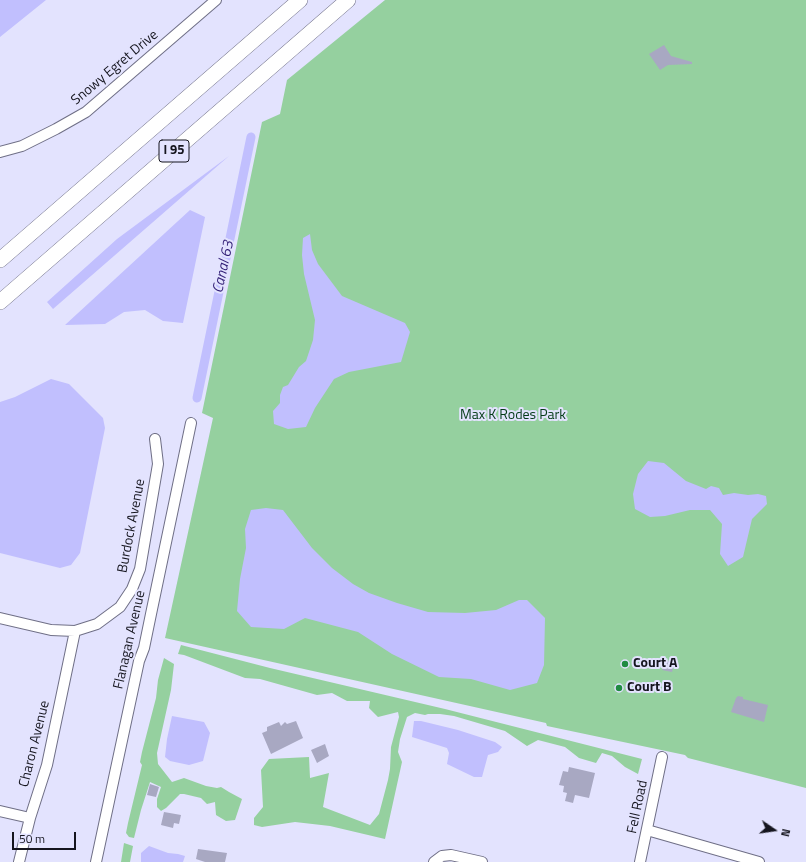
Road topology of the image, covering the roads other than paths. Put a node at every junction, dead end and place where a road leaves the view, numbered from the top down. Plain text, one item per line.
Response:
1 (216, 0) edge
2 (300, 0) edge
3 (348, 0) edge
4 (0, 152) edge
5 (0, 260) edge
6 (0, 302) edge
7 (191, 423) dead end
8 (155, 439) dead end
9 (0, 618) edge
10 (75, 631) junction
11 (662, 757) dead end
12 (0, 811) edge
13 (30, 818) junction
14 (647, 830) junction
15 (19, 862) edge
16 (96, 862) edge
17 (434, 862) edge
18 (482, 862) edge
19 (640, 862) edge
20 (759, 862) edge

1 - 4 street, Snowy Egret Drive
2 - 5 highway, I 95
3 - 6 highway, I 95
7 - 16 street, Flanagan Avenue
8 - 10 street, Burdock Avenue
9 - 10 street, Burdock Avenue
10 - 13 street, Charon Avenue
11 - 14 street, Fell Road
12 - 13 street
13 - 15 street, Charon Avenue
14 - 19 street, Fell Road
14 - 20 street
17 - 18 street

